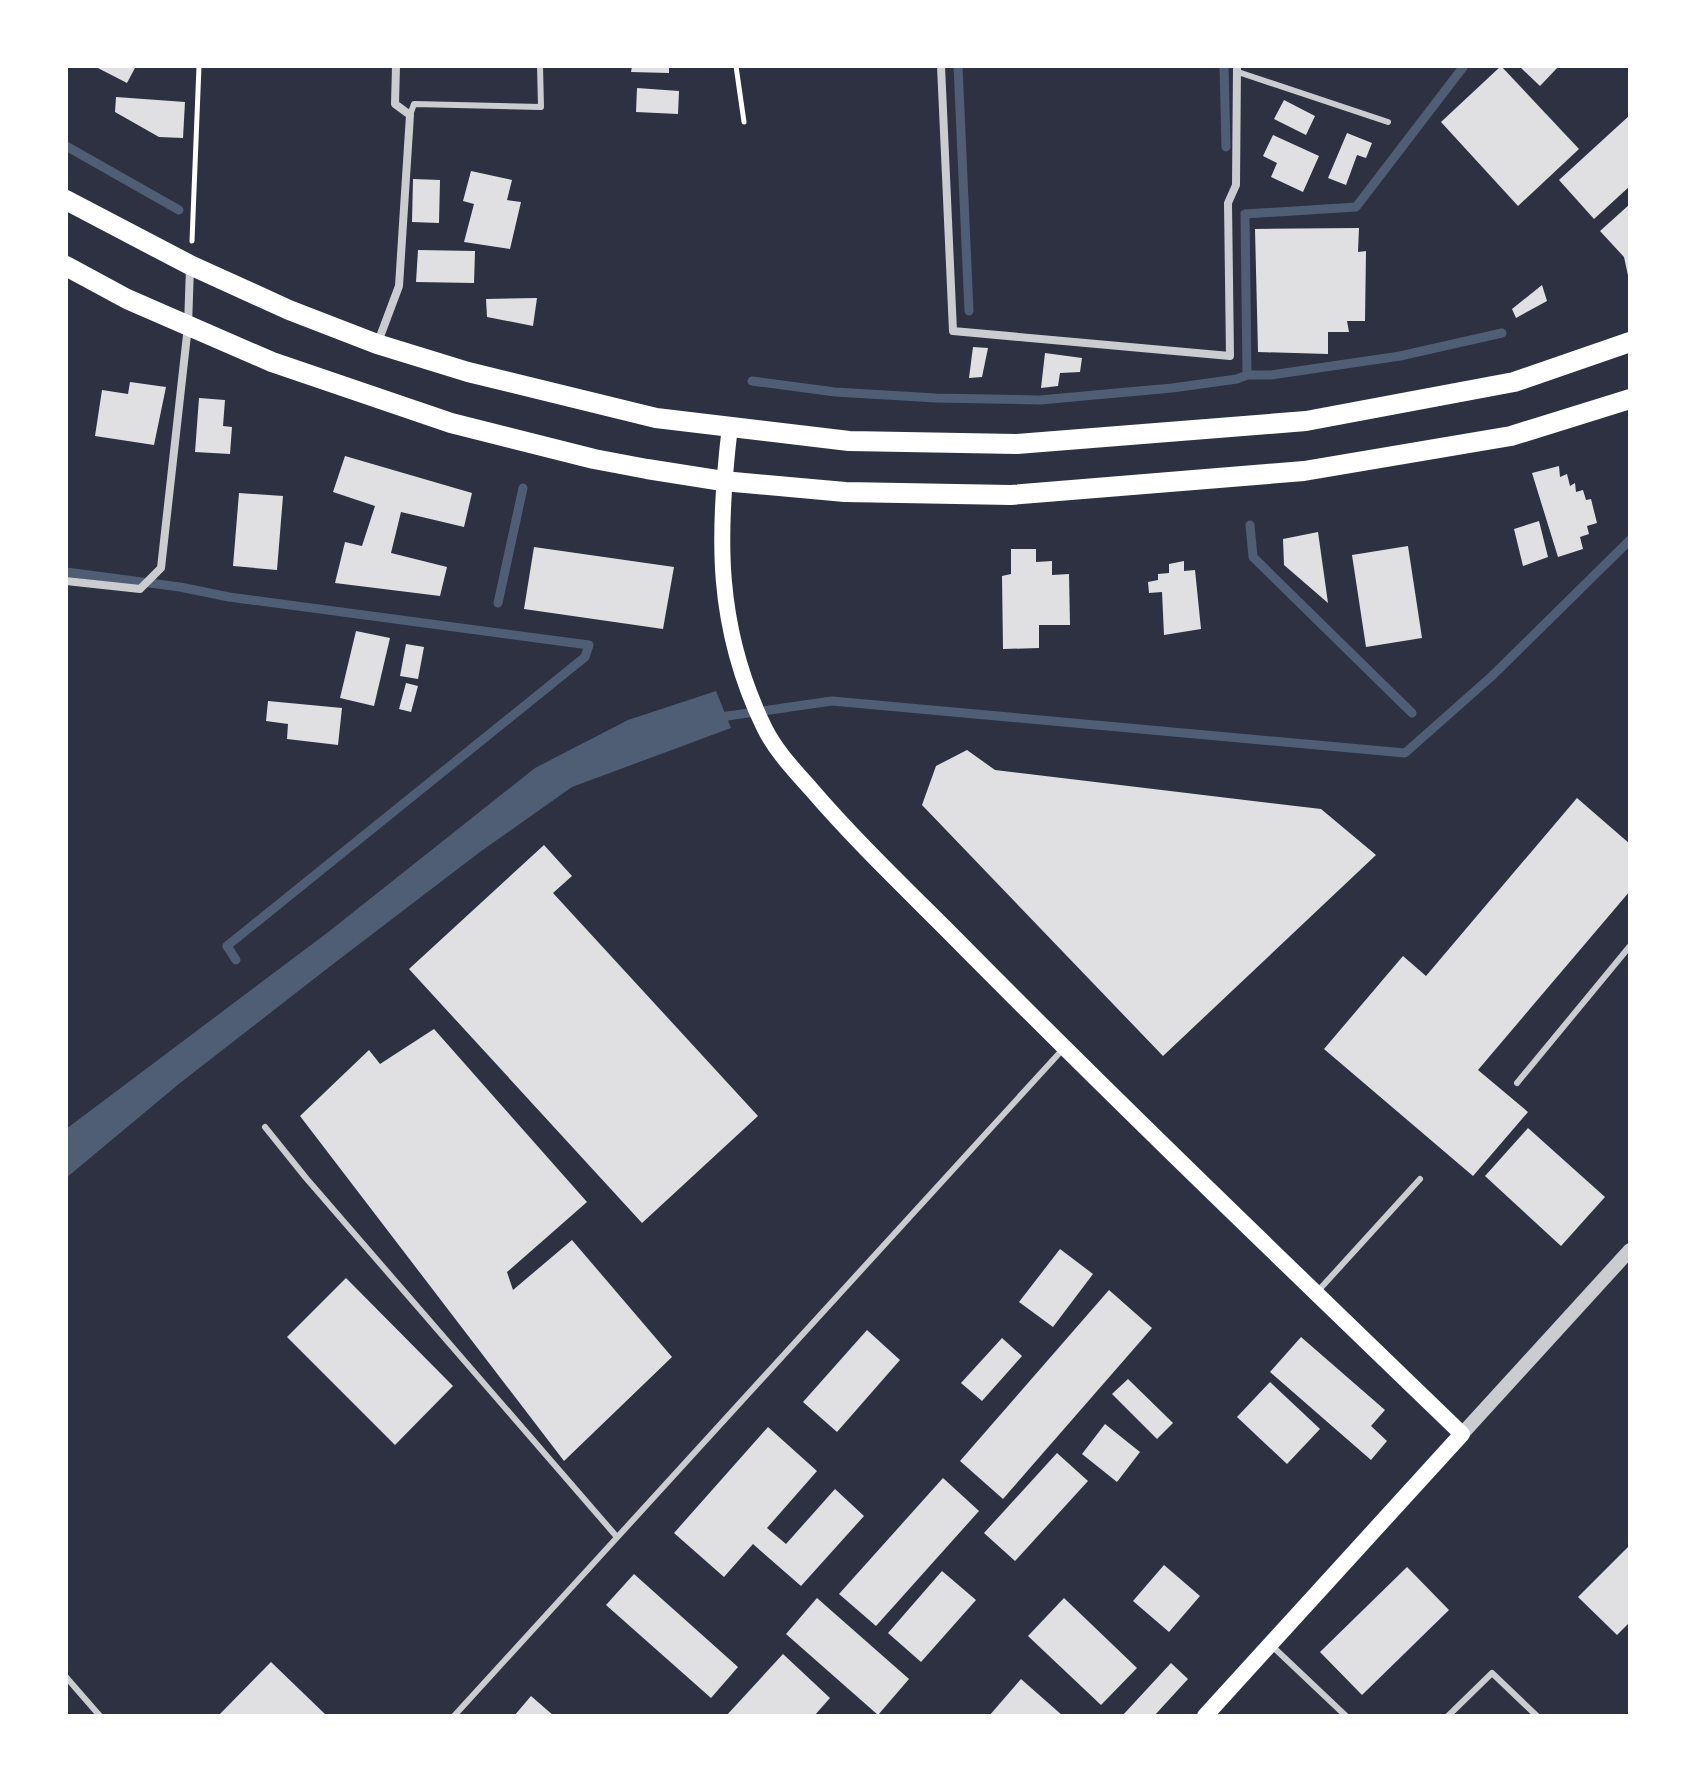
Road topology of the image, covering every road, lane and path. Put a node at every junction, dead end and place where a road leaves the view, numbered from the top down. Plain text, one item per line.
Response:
1 (199, 66) edge
2 (396, 66) edge
3 (540, 66) edge
4 (736, 66) edge
5 (941, 66) edge
6 (1238, 69) edge
7 (410, 115) junction
8 (744, 122) dead end
9 (1388, 122) dead end
10 (66, 200) edge
11 (190, 265) junction
12 (66, 266) edge
13 (188, 326) junction
14 (1630, 342) edge
15 (377, 344) junction
16 (1630, 399) edge
17 (730, 426) junction
18 (723, 481) junction
19 (66, 581) edge
20 (1630, 946) edge
21 (1064, 1048) junction
22 (1517, 1083) dead end
23 (265, 1127) dead end
24 (1420, 1179) dead end
25 (1630, 1250) edge
26 (1316, 1293) junction
27 (1462, 1434) junction
28 (617, 1537) junction
29 (1271, 1645) junction
30 (66, 1677) edge
31 (100, 1716) edge
32 (454, 1716) edge
33 (1205, 1716) edge
34 (1346, 1716) edge
35 (1448, 1716) edge
36 (1537, 1716) edge

1 - 11 path
2 - 7 street
3 - 7 lane
4 - 8 path
5 - 6 street
6 - 9 lane
7 - 15 street
10 - 11 highway
11 - 13 street
11 - 15 highway
12 - 13 highway
13 - 18 highway
13 - 19 street
14 - 17 highway
15 - 17 highway
16 - 18 highway
17 - 18 main road
18 - 21 main road
20 - 22 lane
21 - 26 main road
21 - 28 lane
23 - 28 lane
24 - 26 lane
25 - 27 street
26 - 27 main road
27 - 29 main road
28 - 32 lane
29 - 33 main road
29 - 34 lane
30 - 31 lane
35 - 36 lane

